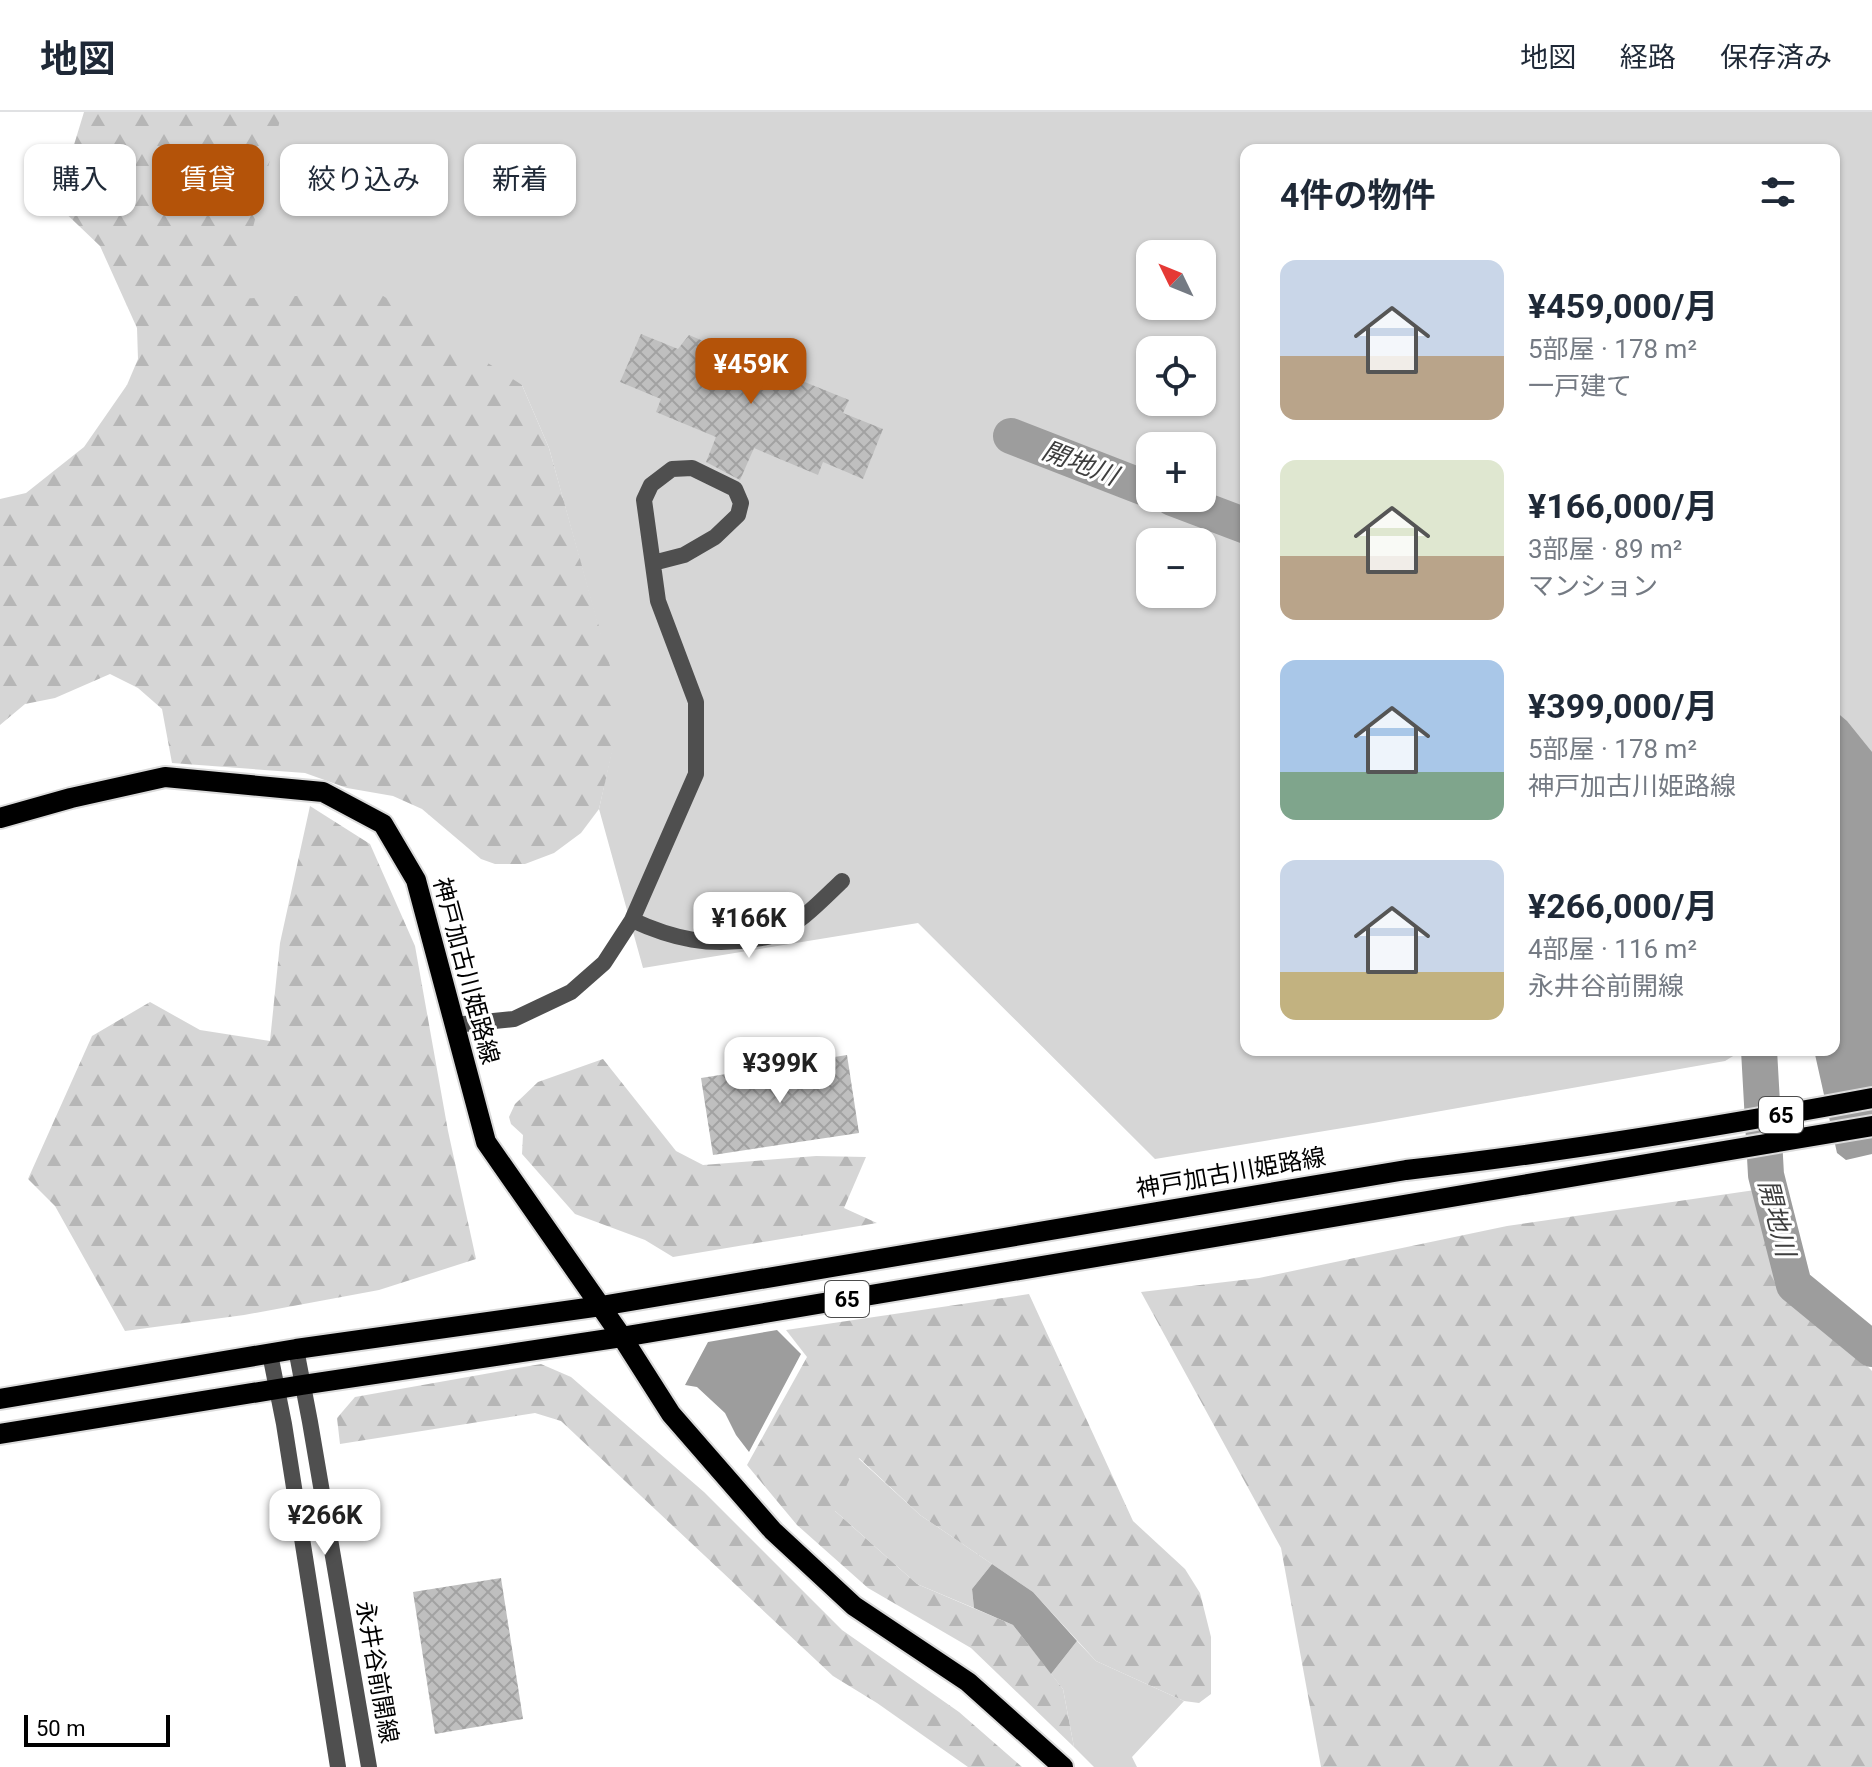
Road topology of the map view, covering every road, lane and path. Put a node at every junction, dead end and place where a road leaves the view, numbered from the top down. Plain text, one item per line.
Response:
1 (653, 563) junction
2 (0, 818) edge
3 (842, 881) dead end
4 (632, 920) junction
5 (454, 1025) junction
6 (1872, 1098) edge
7 (1872, 1126) edge
8 (601, 1306) junction
9 (622, 1337) junction
10 (296, 1349) junction
11 (270, 1354) junction
12 (302, 1385) junction
13 (276, 1390) junction
14 (0, 1399) edge
15 (0, 1434) edge
16 (338, 1767) edge
17 (369, 1767) edge
18 (1063, 1767) edge

1 - 1 street
1 - 4 street
2 - 5 main road, 神戸加古川姫路線
3 - 4 street
4 - 5 street
5 - 8 main road, 神戸加古川姫路線
6 - 8 main road, 神戸加古川姫路線 / 65
7 - 9 main road, 65
8 - 9 main road, 神戸加古川姫路線
8 - 10 main road, 神戸加古川姫路線 / 65
9 - 12 main road, 65
9 - 18 main road, 神戸加古川姫路線
10 - 11 main road, 神戸加古川姫路線 / 65
10 - 12 street, 永井谷前開線
11 - 13 street
11 - 14 main road, 神戸加古川姫路線 / 65
12 - 13 main road, 65
12 - 17 street, 永井谷前開線
13 - 15 main road, 65
13 - 16 street

